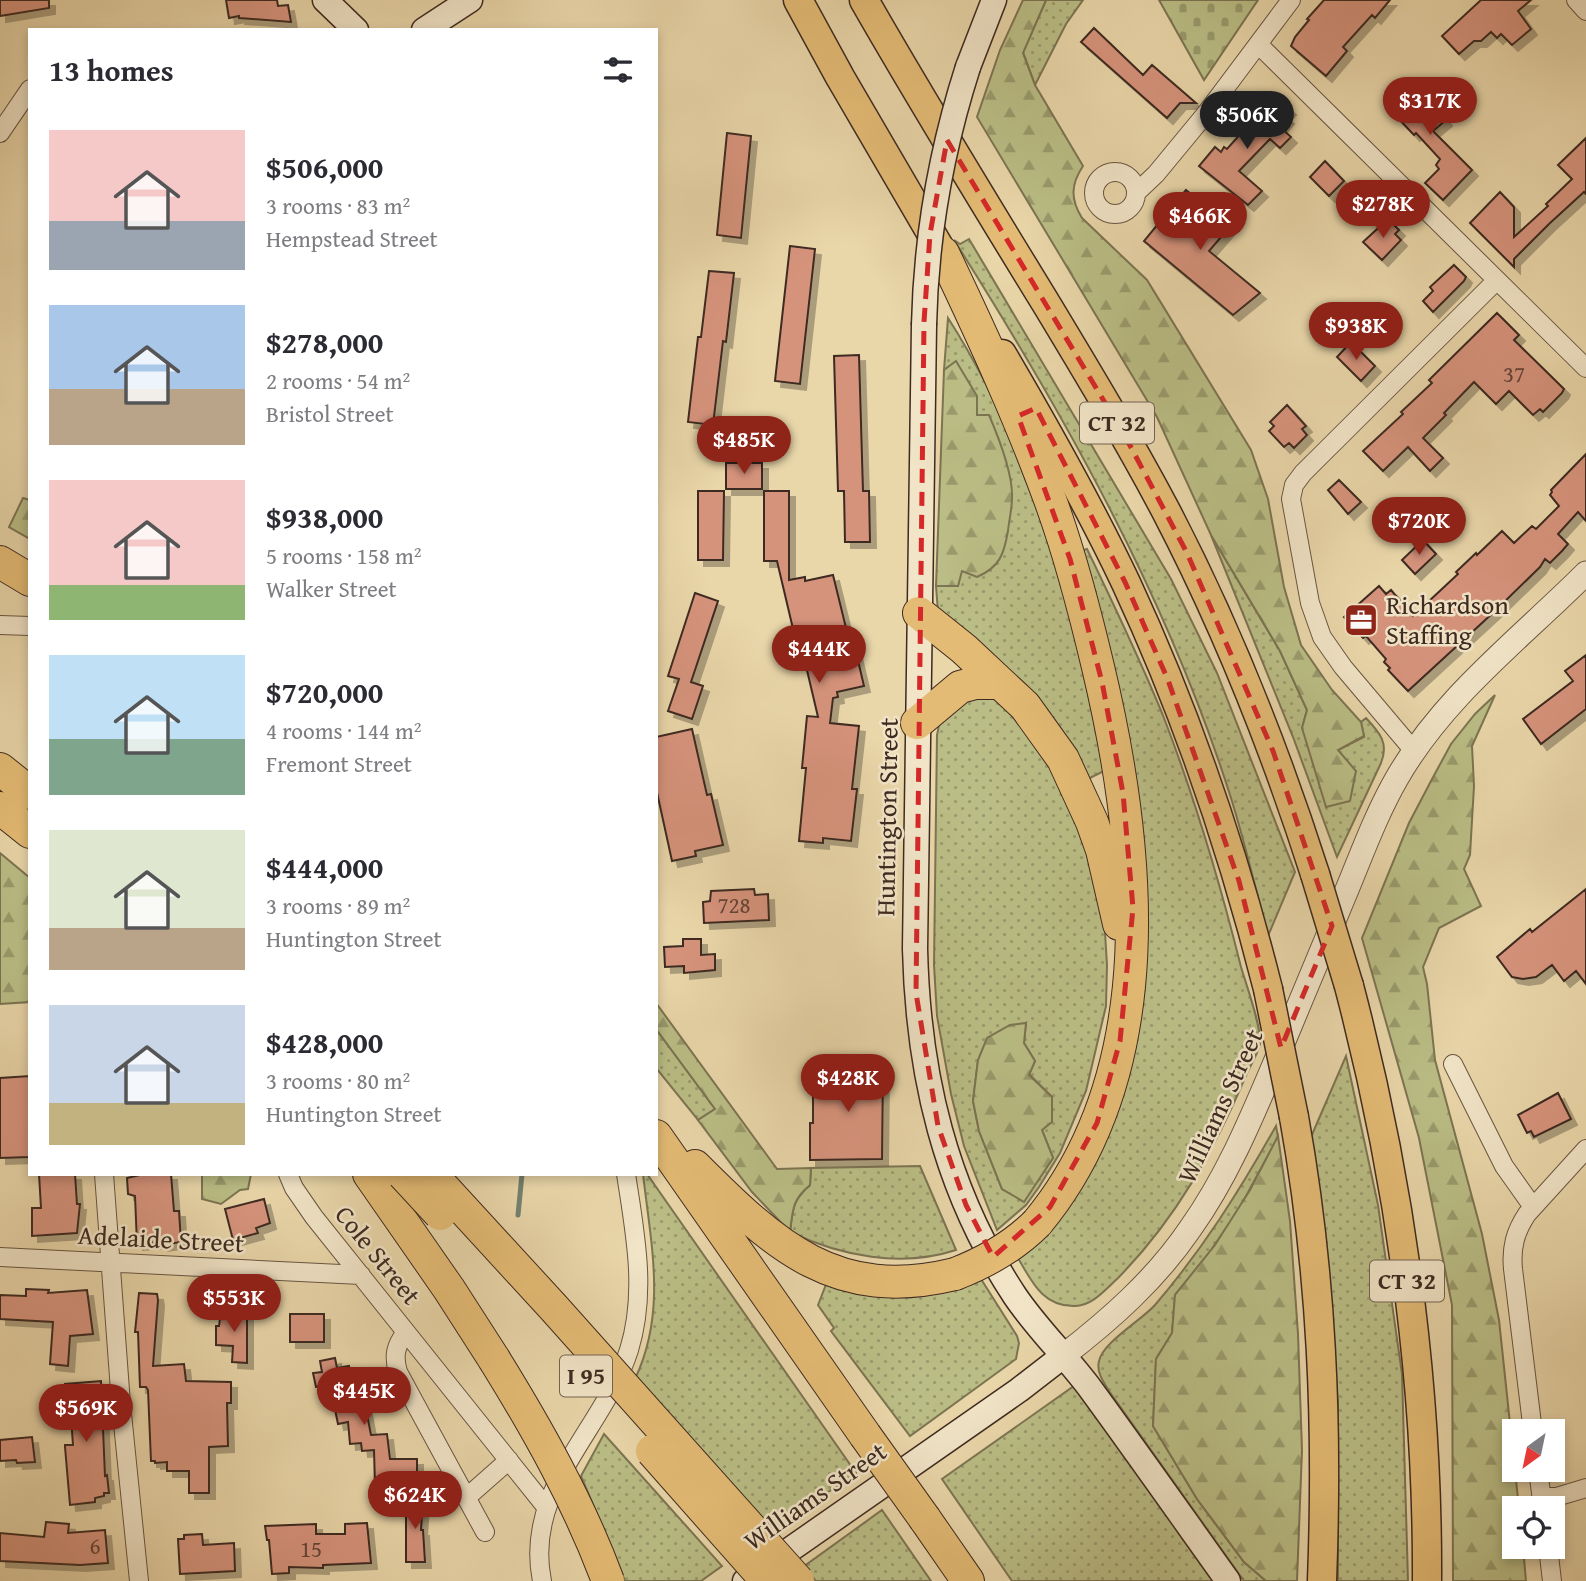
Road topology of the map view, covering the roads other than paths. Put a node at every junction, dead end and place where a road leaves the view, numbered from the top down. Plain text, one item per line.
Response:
1 (325, 0) edge
2 (470, 0) edge
3 (798, 0) edge
4 (864, 0) edge
5 (993, 0) edge
6 (1291, 0) edge
7 (1576, 0) edge
8 (1586, 11) edge
9 (354, 28) edge
10 (427, 28) edge
11 (1259, 45) junction
12 (28, 92) edge
13 (0, 133) edge
14 (1137, 192) dead end
15 (943, 253) junction
16 (1496, 281) junction
17 (1586, 368) edge
18 (0, 562) edge
19 (1586, 573) edge
20 (28, 579) edge
21 (919, 613) junction
22 (0, 625) edge
23 (28, 626) edge
24 (999, 683) junction
25 (918, 723) junction
26 (1414, 751) junction
27 (0, 769) edge
28 (28, 791) edge
29 (0, 808) edge
30 (28, 830) edge
31 (1128, 977) junction
32 (1452, 1064) dead end
33 (661, 1136) edge
34 (1586, 1149) edge
35 (104, 1176) edge
36 (289, 1176) edge
37 (370, 1176) edge
38 (404, 1176) edge
39 (433, 1176) edge
40 (626, 1176) edge
41 (1533, 1207) junction
42 (0, 1257) edge
43 (111, 1263) junction
44 (361, 1275) junction
45 (406, 1332) junction
46 (1063, 1356) junction
47 (1531, 1419) edge
48 (509, 1460) junction
49 (1586, 1488) edge
50 (1559, 1496) edge
51 (466, 1498) junction
52 (546, 1507) junction
53 (485, 1532) dead end
54 (1549, 1559) edge
55 (963, 1574) edge
56 (139, 1581) edge
57 (542, 1581) edge
58 (608, 1581) edge
59 (745, 1581) edge
60 (767, 1581) edge
61 (798, 1581) edge
62 (1228, 1581) edge
63 (1322, 1581) edge
64 (1427, 1581) edge
65 (1552, 1581) edge

1 - 9 main road
2 - 10 main road
3 - 15 main road, CT 32
4 - 64 main road, CT 32, bridge
5 - 21 main road, Huntington Street, bridge
6 - 11 street
7 - 8 street
11 - 14 street
11 - 16 street
12 - 13 street
15 - 31 highway
15 - 63 main road, CT 32, bridge
16 - 17 street
16 - 26 street
18 - 20 highway
19 - 26 street, Williams Street
21 - 24 highway
21 - 25 main road, Huntington Street
22 - 23 street
24 - 25 highway
24 - 31 highway
25 - 46 main road, Huntington Street
26 - 46 street, Williams Street
27 - 28 highway
29 - 30 highway
31 - 33 highway, bridge
32 - 41 street
33 - 55 highway, bridge
34 - 41 street
35 - 43 street
36 - 44 street, Cole Street
37 - 58 highway, bridge
38 - 60 highway, I 95, bridge
39 - 61 highway, bridge
40 - 52 street
41 - 47 street
42 - 43 street, Adelaide Street
43 - 44 street, Adelaide Street
43 - 56 street
44 - 45 street, Cole Street
45 - 48 street, Cole Street
45 - 51 street, Cole Street
46 - 59 main road, Williams Street
46 - 62 main road, Huntington Street
48 - 51 street
48 - 52 street, Cole Street
49 - 50 street
51 - 53 street, Cole Street
52 - 57 street
54 - 65 street

